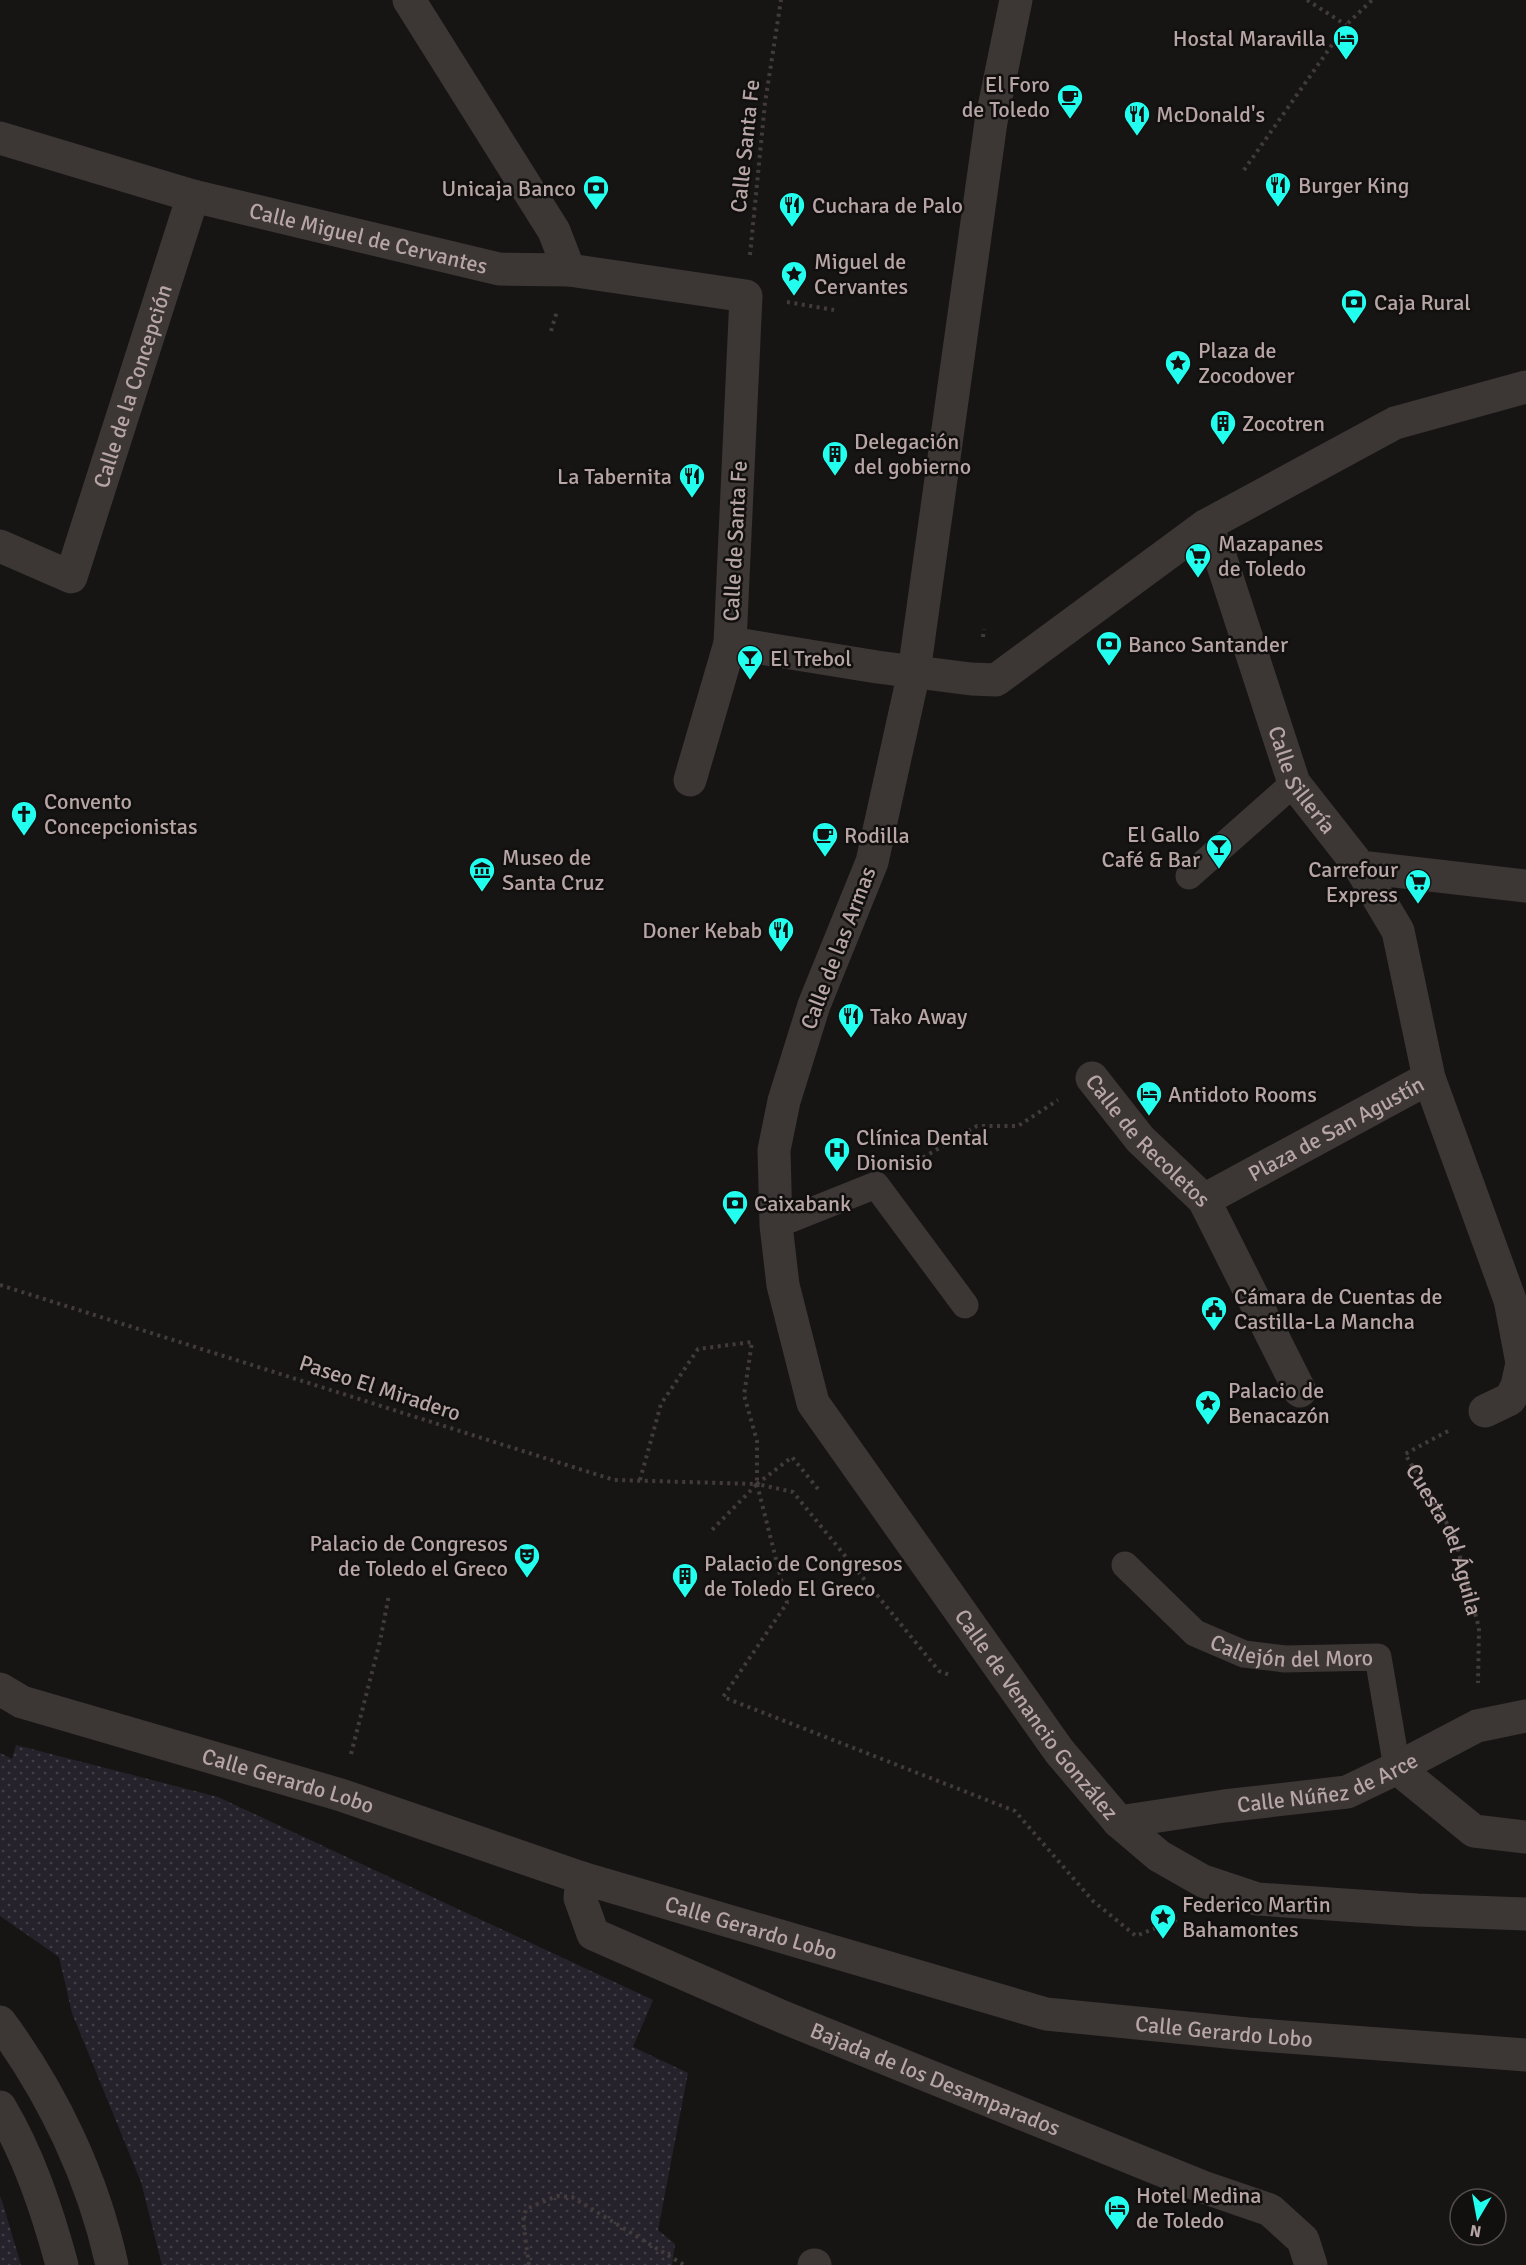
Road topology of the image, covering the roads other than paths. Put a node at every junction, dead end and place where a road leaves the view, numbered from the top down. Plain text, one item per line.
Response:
1 (410, 0) edge
2 (1016, 0) edge
3 (0, 138) edge
4 (194, 196) junction
5 (568, 270) junction
6 (746, 296) joint
7 (1526, 387) edge
8 (1205, 526) junction
9 (0, 546) edge
10 (730, 643) junction
11 (914, 672) junction
12 (690, 780) dead end
13 (1294, 783) junction
14 (1359, 867) junction
15 (1189, 876) dead end
16 (1526, 886) edge
17 (1092, 1078) road end
18 (1429, 1078) junction
19 (1204, 1200) junction
20 (776, 1225) junction
21 (965, 1305) dead end
22 (1300, 1391) dead end
23 (1485, 1411) road end
24 (1125, 1565) dead end
25 (0, 1689) edge
26 (1526, 1716) edge
27 (1397, 1768) junction
28 (1119, 1822) junction
29 (1526, 1837) edge
30 (582, 1878) junction
31 (1526, 1914) edge
32 (0, 2022) edge
33 (1526, 2055) edge
34 (0, 2107) edge
35 (62, 2265) edge
36 (112, 2265) edge
37 (1311, 2265) edge

1 - 5 street
2 - 11 street
3 - 4 street, Calle Miguel de Cervantes
4 - 5 street, Calle Miguel de Cervantes
4 - 9 street, Calle de la Concepción
5 - 6 street, Calle Miguel de Cervantes
6 - 10 street, Calle de Santa Fe
7 - 8 street
8 - 11 street
8 - 13 street, Calle Sillería
10 - 11 street
10 - 12 street, Calle de Santa Fe
11 - 20 street, Calle de las Armas
13 - 14 street, Calle Sillería
13 - 15 lane
14 - 16 street
14 - 18 street, Plaza de San Agustín
17 - 19 street, Calle de Recoletos
18 - 19 street, Plaza de San Agustín
18 - 23 street
19 - 22 street, Calle de Recoletos
20 - 21 lane
20 - 28 street, Calle de Venancio González
24 - 27 lane, Callejón del Moro
25 - 30 street, Calle Gerardo Lobo
26 - 27 street, Calle Núñez de Arce
27 - 28 street, Calle Núñez de Arce
27 - 29 street
28 - 31 street, Calle de Venancio González
30 - 33 street, Calle Gerardo Lobo
30 - 37 street, Bajada de los Desamparados
32 - 36 street
34 - 35 street

